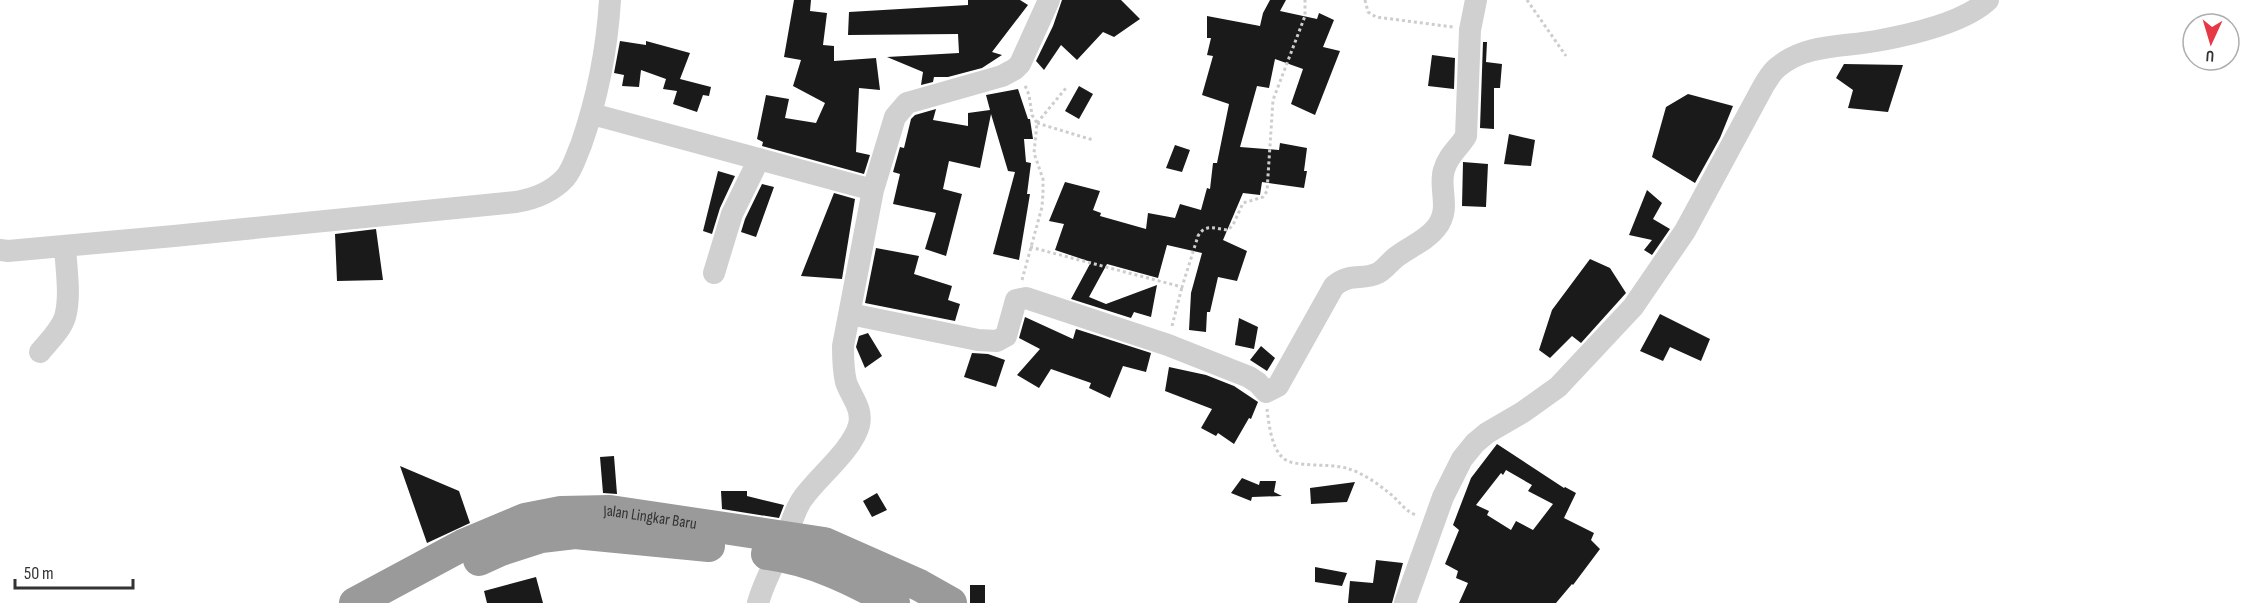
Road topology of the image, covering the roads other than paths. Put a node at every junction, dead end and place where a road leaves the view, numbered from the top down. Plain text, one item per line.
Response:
1 (610, 0) edge
2 (1049, 0) edge
3 (1476, 0) edge
4 (1988, 0) edge
5 (592, 114) junction
6 (759, 159) junction
7 (873, 190) junction
8 (65, 246) junction
9 (0, 249) edge
10 (714, 273) dead end
11 (850, 314) junction
12 (40, 352) dead end
13 (782, 546) junction
14 (354, 603) edge
15 (397, 603) edge
16 (758, 603) edge
17 (894, 603) edge
18 (951, 603) edge
19 (1405, 603) edge

1 - 5 street
2 - 7 street
3 - 11 street
4 - 19 street
5 - 6 street
5 - 8 street
6 - 7 street
6 - 10 street
7 - 11 street
8 - 9 street
8 - 12 street
11 - 13 street
13 - 14 highway, Jalan Lingkar Baru
13 - 15 highway, Jalan Lingkar Baru
13 - 16 street
13 - 17 highway, Jalan Lingkar Baru
13 - 18 highway, Jalan Lingkar Baru

